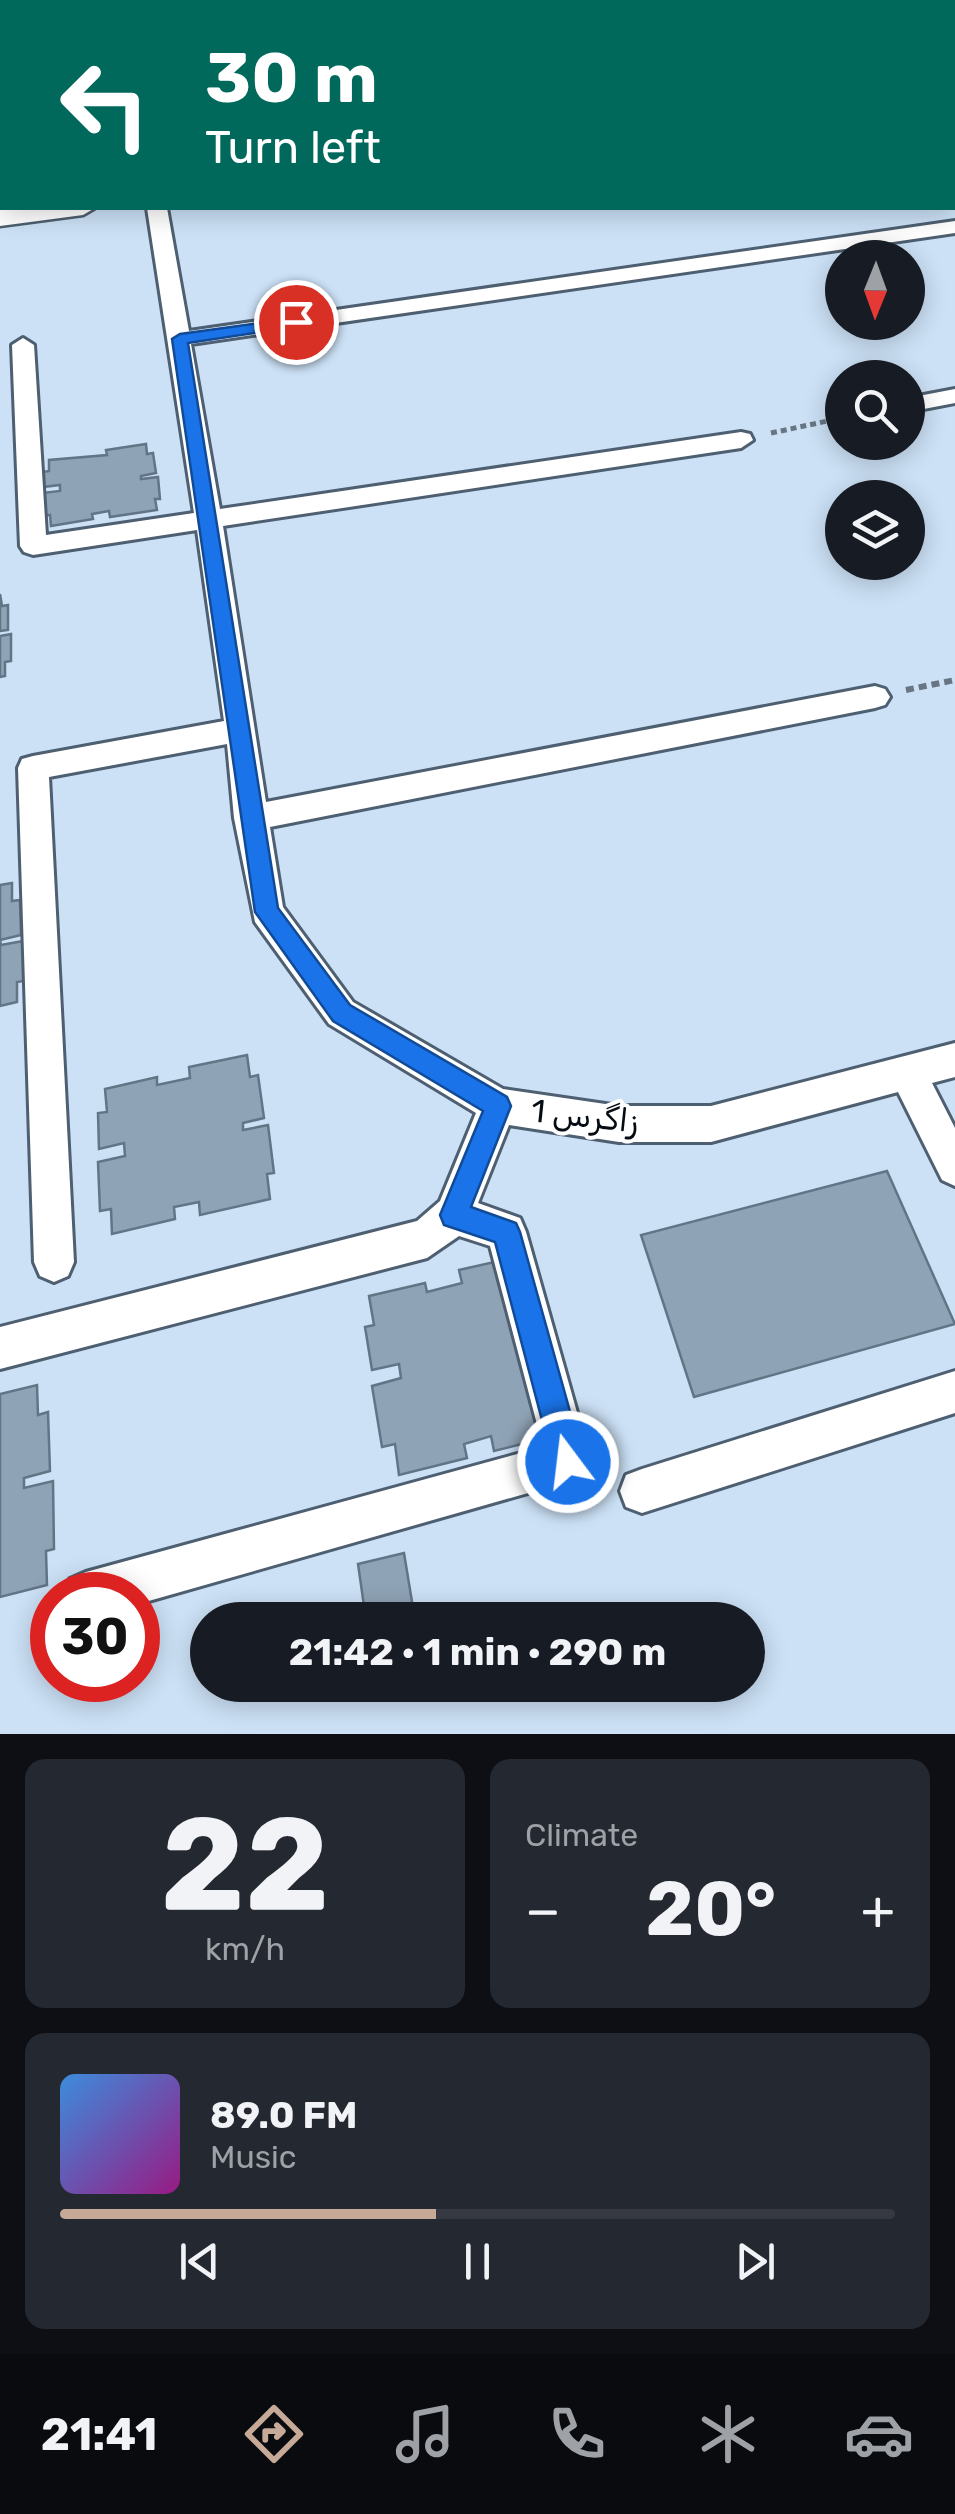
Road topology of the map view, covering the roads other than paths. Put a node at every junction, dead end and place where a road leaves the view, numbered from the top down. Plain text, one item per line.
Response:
1 (66, 210) edge
2 (157, 210) edge
3 (0, 218) edge
4 (955, 228) edge
5 (180, 339) junction
6 (23, 346) dead end
7 (955, 396) edge
8 (925, 402) edge
9 (740, 440) road end
10 (209, 522) junction
11 (875, 697) road end
12 (238, 730) junction
13 (250, 818) junction
14 (955, 1060) edge
15 (907, 1073) junction
16 (498, 1106) junction
17 (955, 1167) edge
18 (454, 1215) junction
19 (54, 1262) dead end
20 (0, 1348) edge
21 (955, 1392) edge
22 (642, 1491) dead end
23 (160, 1575) edge

1 - 3 street
2 - 5 street, زاگرس 1
4 - 5 street
5 - 10 street, زاگرس 1
6 - 10 street
7 - 8 street
9 - 10 street
10 - 12 street, زاگرس 1
11 - 13 street
12 - 13 street, زاگرس 1
12 - 19 street
13 - 16 street, زاگرس 1
14 - 15 street, زاگرس 1
15 - 16 street, زاگرس 1
15 - 17 street
16 - 18 street
18 - 20 street
18 - 23 street
21 - 22 street

